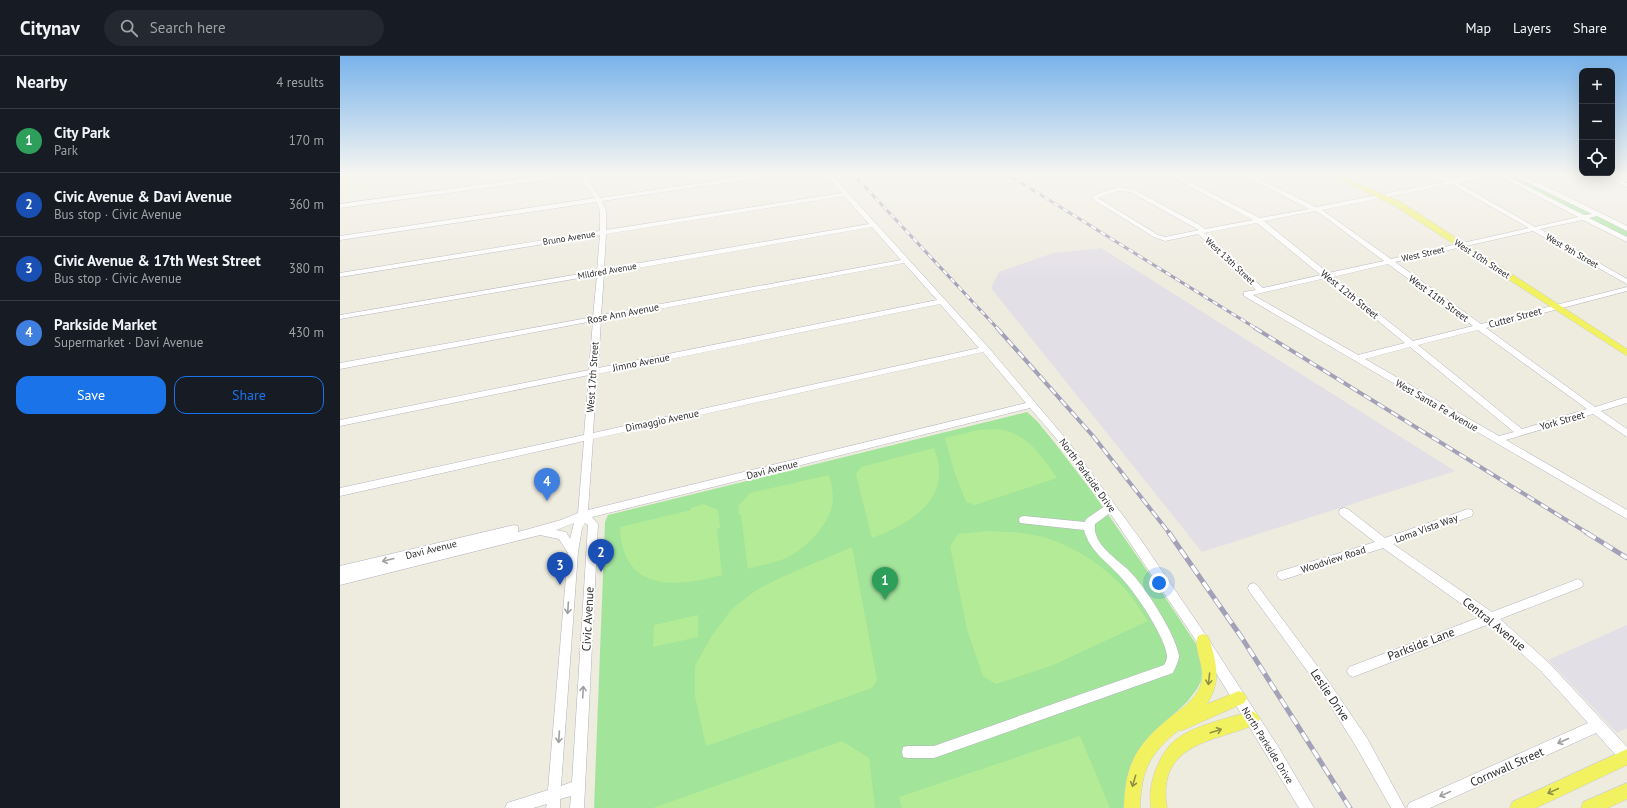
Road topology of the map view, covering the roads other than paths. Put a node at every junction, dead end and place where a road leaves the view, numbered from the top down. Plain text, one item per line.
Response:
1 (537, 209) edge
2 (603, 209) edge
3 (752, 209) edge
4 (860, 209) edge
5 (1112, 209) edge
6 (1167, 209) edge
7 (1237, 209) edge
8 (1311, 209) edge
9 (1318, 209) edge
10 (1406, 209) edge
11 (1501, 209) edge
12 (1567, 209) edge
13 (1588, 209) edge
14 (1598, 214) junction
15 (1585, 218) junction
16 (1258, 220) junction
17 (874, 225) junction
18 (1536, 229) junction
19 (1627, 229) edge
20 (1202, 232) junction
21 (603, 233) junction
22 (340, 238) edge
23 (1627, 240) edge
24 (1464, 244) junction
25 (905, 261) junction
26 (1389, 261) junction
27 (600, 272) junction
28 (340, 275) edge
29 (1327, 276) junction
30 (1627, 282) edge
31 (1627, 289) edge
32 (1262, 290) junction
33 (1247, 294) joint
34 (942, 301) junction
35 (1560, 306) junction
36 (340, 317) edge
37 (596, 318) junction
38 (1479, 327) junction
39 (1411, 344) junction
40 (1627, 346) edge
41 (985, 349) junction
42 (1627, 353) edge
43 (1358, 358) junction
44 (340, 366) edge
45 (592, 372) junction
46 (1627, 400) edge
47 (1033, 404) junction
48 (1594, 410) junction
49 (340, 423) edge
50 (1520, 432) junction
51 (1627, 434) edge
52 (588, 436) junction
53 (1497, 440) junction
54 (340, 492) edge
55 (1111, 507) junction
56 (1344, 512) dead end
57 (1468, 513) dead end
58 (583, 515) junction
59 (1627, 516) edge
60 (1024, 520) dead end
61 (1088, 526) junction
62 (539, 531) junction
63 (512, 537) junction
64 (1384, 543) junction
65 (573, 552) junction
66 (340, 571) edge
67 (1282, 575) dead end
68 (340, 580) edge
69 (1578, 584) dead end
70 (1253, 588) dead end
71 (1490, 617) junction
72 (1204, 641) junction
73 (1353, 670) dead end
74 (1239, 698) junction
75 (1252, 719) junction
76 (1174, 725) junction
77 (1599, 725) junction
78 (908, 752) dead end
79 (1627, 757) edge
80 (578, 787) junction
81 (1627, 791) edge
82 (554, 794) junction
83 (512, 808) edge
84 (553, 808) edge
85 (577, 808) edge
86 (1132, 808) edge
87 (1159, 808) edge
88 (1306, 808) edge
89 (1398, 808) edge
90 (1414, 808) edge
91 (1518, 808) edge
92 (1589, 808) edge

1 - 22 street
2 - 21 street, West 17th Street
3 - 21 street, Bruno Avenue
4 - 17 street, North Parkside Drive
5 - 20 street
6 - 20 street
7 - 16 street, West 12th Street
8 - 16 street
9 - 26 street, West 11th Street
10 - 24 main road, West 10th Street
11 - 18 street, West 9th Street
12 - 15 street
13 - 14 street
14 - 15 street, West Street
14 - 19 street
15 - 18 street, West Street
15 - 23 street
16 - 20 street
16 - 29 street, West 12th Street
17 - 25 street, North Parkside Drive
17 - 27 street, Mildred Avenue
18 - 24 street, West Street
18 - 30 street, West 9th Street
20 - 32 street, West 13th Street
21 - 27 street, West 17th Street
21 - 28 street, Bruno Avenue
24 - 26 street, West Street
24 - 35 main road, West 10th Street
25 - 34 street, North Parkside Drive
25 - 37 street, Rose Ann Avenue
26 - 29 street, West Street
26 - 38 street, West 11th Street
27 - 36 street, Mildred Avenue
27 - 37 street, West 17th Street
29 - 32 street, West Street
29 - 39 street, West 12th Street
31 - 35 street, Cutter Street
32 - 33 street, West Street
33 - 43 street, West Santa Fe Avenue
34 - 41 street, North Parkside Drive
34 - 45 street, Jimno Avenue
35 - 38 street, Cutter Street
35 - 40 main road, West 10th Street
35 - 42 main road, West 10th Street
37 - 44 street, Rose Ann Avenue
37 - 45 street, West 17th Street
38 - 39 street, Cutter Street
38 - 48 street, West 11th Street
39 - 43 street, Cutter Street
39 - 50 street, West 12th Street
41 - 47 street, North Parkside Drive
41 - 52 street, Dimaggio Avenue
43 - 53 street, West Santa Fe Avenue
45 - 49 street, Jimno Avenue
45 - 52 street, West 17th Street
46 - 48 street, York Street
47 - 55 street, North Parkside Drive
47 - 58 street, Davi Avenue
48 - 50 street, York Street
48 - 51 street, West 11th Street
50 - 53 street, York Street
52 - 54 street, Dimaggio Avenue
52 - 58 street, West 17th Street
53 - 59 street, West Santa Fe Avenue
55 - 61 street
55 - 72 street, North Parkside Drive
56 - 64 street, Central Avenue
57 - 64 street, Loma Vista Way
58 - 62 street, Davi Avenue
58 - 65 street, Civic Avenue
80 -> 58 street, Civic Avenue
60 - 61 street
61 - 78 street
62 - 63 street, Davi Avenue
62 - 65 street
63 -> 66 street, Davi Avenue
63 - 68 street, Davi Avenue
64 - 67 street, Woodview Road
64 - 71 street, Central Avenue
65 -> 82 street, Civic Avenue
69 - 71 street, Parkside Lane
70 - 89 street, Leslie Drive
71 - 73 street, Parkside Lane
71 - 77 street, Central Avenue
72 - 74 street, North Parkside Drive
72 -> 76 main road
74 - 75 street, North Parkside Drive
74 - 76 main road
87 -> 75 main road
75 - 88 street, North Parkside Drive
76 -> 86 main road
77 - 79 street, Central Avenue
77 -> 90 street, Cornwall Street
79 -> 91 main road
80 - 82 street
80 - 85 street, Civic Avenue
81 - 92 main road
82 - 83 street
82 - 84 street, Civic Avenue

